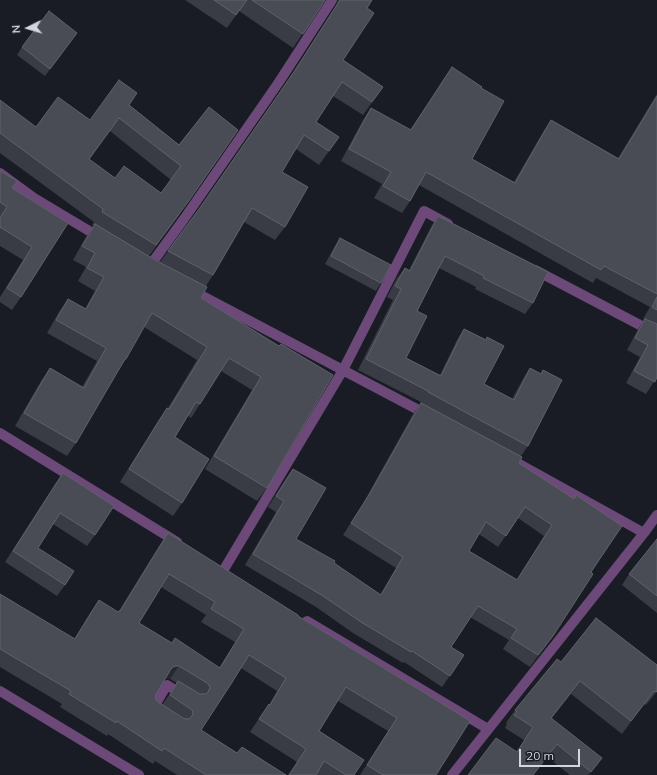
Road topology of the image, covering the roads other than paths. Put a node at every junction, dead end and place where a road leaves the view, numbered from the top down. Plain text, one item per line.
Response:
1 (332, 0) edge
2 (0, 173) edge
3 (459, 230) edge
4 (108, 243) edge
5 (149, 267) edge
6 (530, 267) edge
7 (183, 286) edge
8 (657, 334) edge
9 (343, 370) junction
10 (434, 418) edge
11 (0, 433) edge
12 (503, 454) edge
13 (657, 515) edge
14 (644, 533) junction
15 (183, 546) edge
16 (223, 571) edge
17 (298, 616) edge
18 (0, 691) edge
19 (194, 701) edge
20 (165, 718) edge
21 (488, 729) junction
22 (139, 775) edge
23 (452, 775) edge

1 - 5 street
2 - 4 street
3 - 9 street
6 - 8 street
7 - 9 street
9 - 10 street
9 - 16 street
11 - 15 street
12 - 14 street
13 - 14 street
14 - 21 street
17 - 21 street
18 - 22 street
19 - 20 street
21 - 23 street

